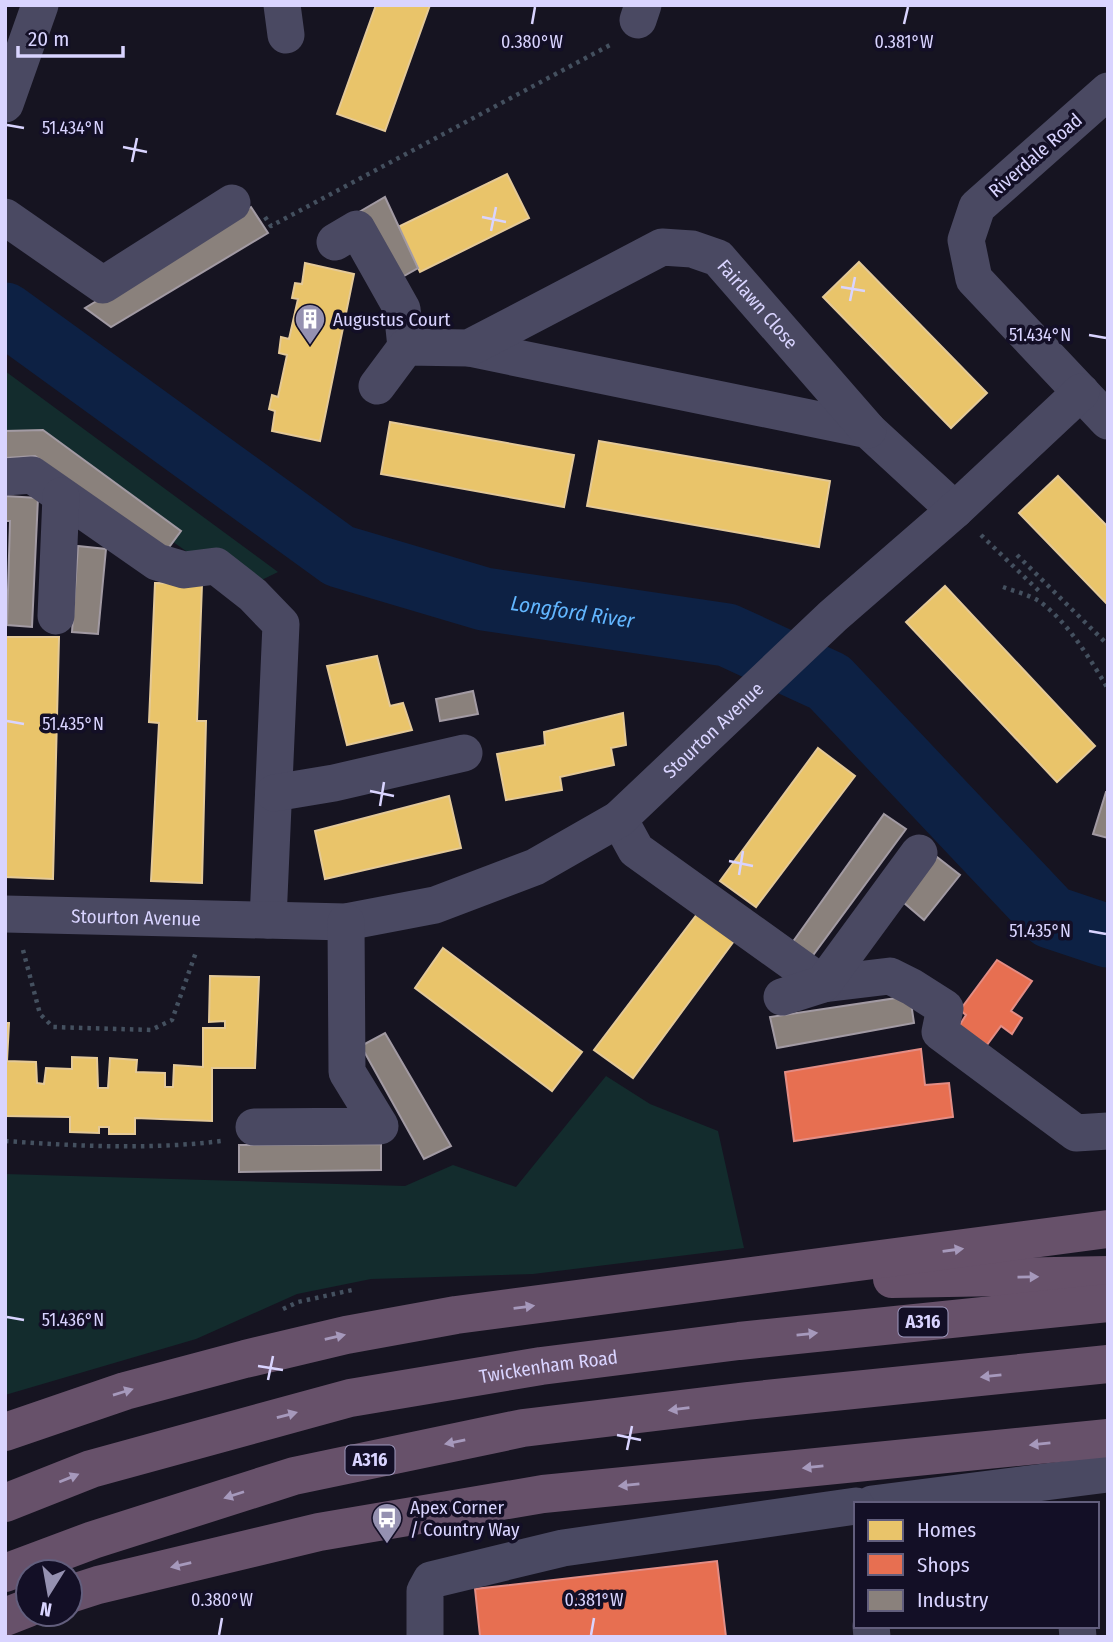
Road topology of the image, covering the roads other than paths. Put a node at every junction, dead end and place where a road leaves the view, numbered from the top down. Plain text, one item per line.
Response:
1 (40, 5) edge
2 (1108, 90) edge
3 (5, 104) edge
4 (232, 203) road end
5 (5, 217) edge
6 (335, 242) dead end
7 (407, 346) junction
8 (469, 348) junction
9 (377, 386) dead end
10 (1081, 393) junction
11 (1108, 421) edge
12 (868, 430) junction
13 (5, 477) edge
14 (61, 496) junction
15 (955, 510) junction
16 (56, 617) dead end
17 (464, 753) dead end
18 (274, 793) junction
19 (619, 819) junction
20 (919, 853) dead end
21 (11, 914) edge
22 (268, 920) junction
23 (346, 922) junction
24 (823, 984) junction
25 (782, 997) dead end
26 (254, 1127) road end
27 (1108, 1130) edge
28 (1108, 1229) edge
29 (1108, 1275) edge
30 (715, 1283) junction
31 (1108, 1303) edge
32 (1108, 1364) edge
33 (5, 1432) edge
34 (1108, 1437) edge
35 (1108, 1474) edge
36 (1060, 1492) edge
37 (903, 1502) edge
38 (5, 1503) edge
39 (854, 1506) edge
40 (5, 1573) edge
41 (84, 1589) edge
42 (425, 1635) edge

1 - 3 street
2 - 10 street, Riverdale Road
4 - 5 street
6 - 7 street
7 - 8 street, Fairlawn Close
7 - 9 street
8 - 12 street, Fairlawn Close
8 - 12 street, Fairlawn Close
10 - 11 street, Riverdale Road
10 - 15 street, Stourton Avenue
12 - 15 street, Fairlawn Close
13 - 14 street
14 - 16 street
14 - 18 street
15 - 19 street, Stourton Avenue
17 - 18 street
18 - 22 street
19 - 23 street, Stourton Avenue
19 - 24 street
20 - 24 street
21 - 22 street, Stourton Avenue
22 - 23 street, Stourton Avenue
23 - 26 street
24 - 25 street
24 - 27 street
30 -> 28 highway
30 -> 29 highway
33 -> 30 highway
38 -> 31 highway, Twickenham Road / A316
32 -> 40 highway, A316
34 -> 41 highway
35 - 36 street
36 - 37 street
39 - 42 street

